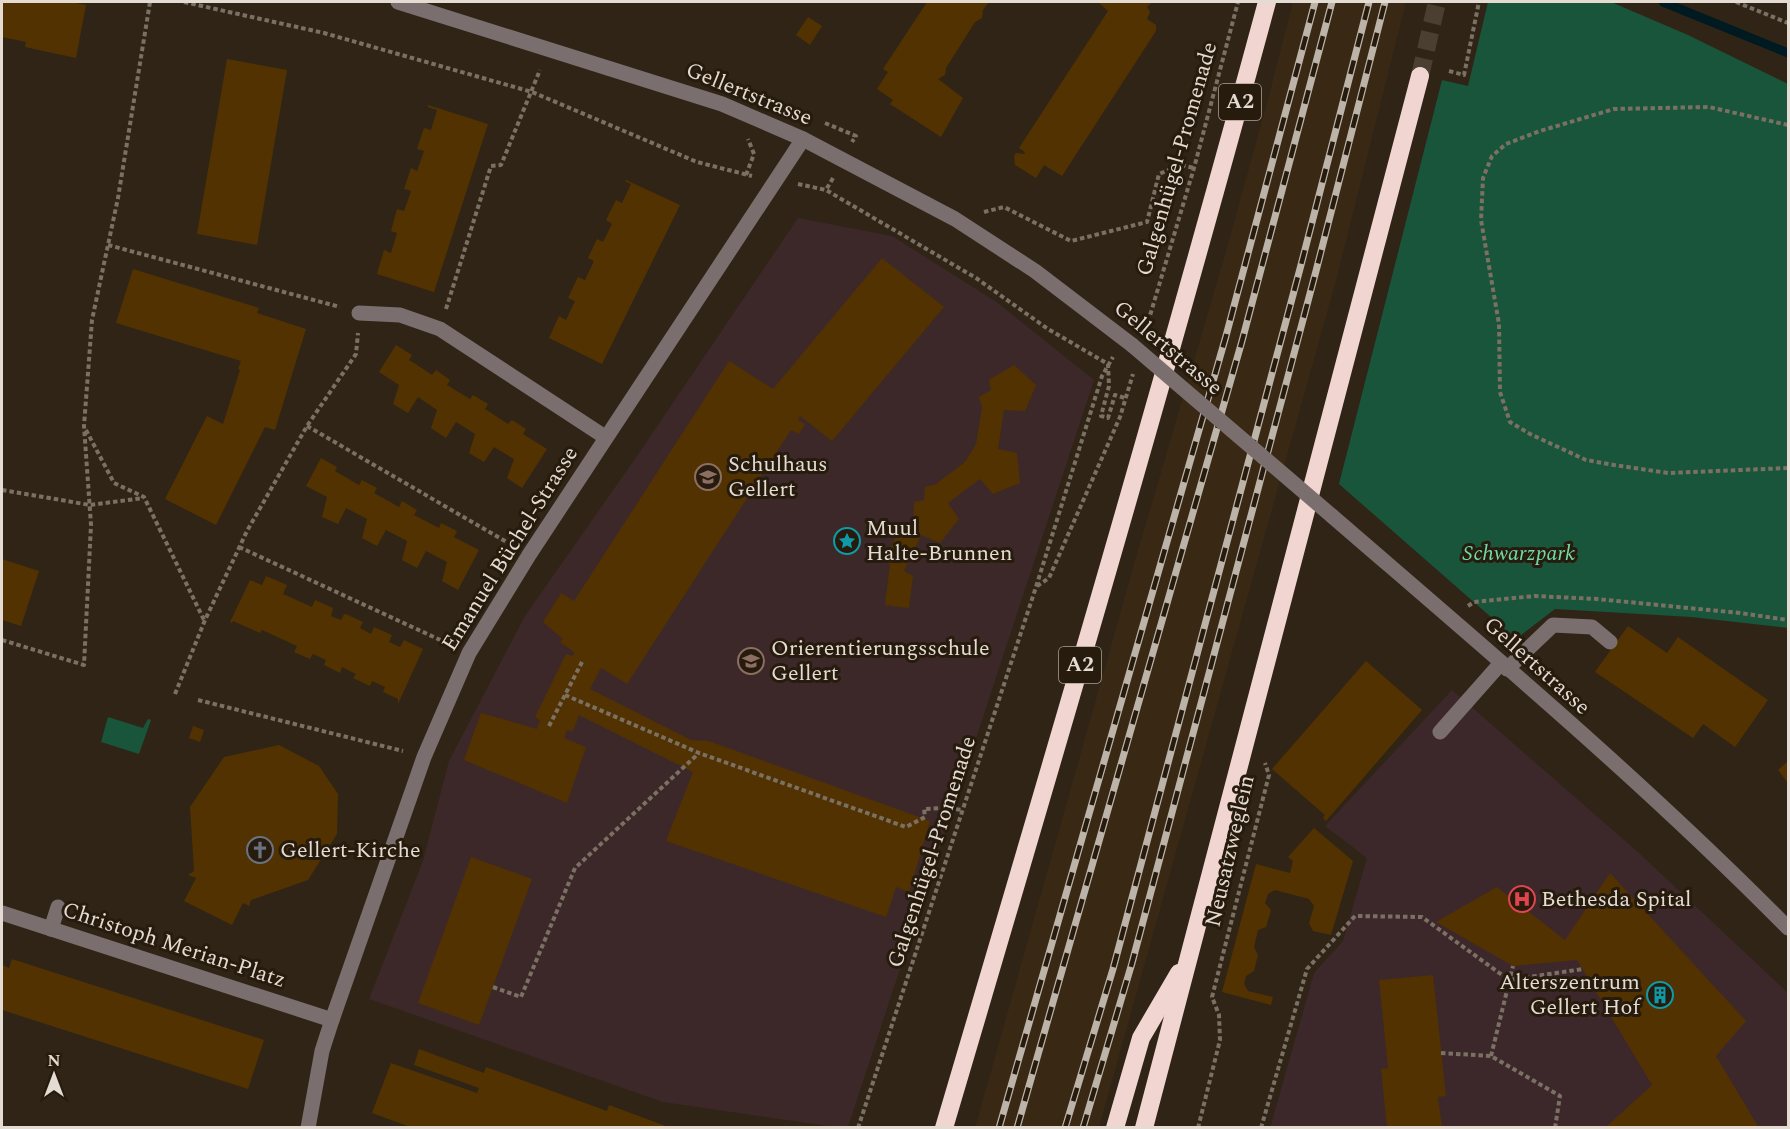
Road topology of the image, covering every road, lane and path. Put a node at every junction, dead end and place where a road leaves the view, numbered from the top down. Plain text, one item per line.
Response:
1 (150, 2) edge
2 (184, 2) edge
3 (398, 2) edge
4 (1238, 2) edge
5 (1267, 2) edge
6 (1479, 2) edge
7 (1736, 2) edge
8 (1788, 23) edge
9 (547, 49) junction
10 (1449, 71) dead end
11 (1420, 76) tunnel mouth
12 (532, 92) junction
13 (1788, 125) edge
14 (748, 138) dead end
15 (802, 139) junction
16 (1194, 168) junction
17 (746, 175) junction
18 (775, 180) junction
19 (826, 190) dead end
20 (955, 219) junction
21 (108, 245) junction
22 (359, 313) junction
23 (440, 329) junction
24 (1145, 333) dead end
25 (1129, 342) junction
26 (1108, 364) junction
27 (1135, 366) dead end
28 (1125, 399) junction
29 (84, 426) junction
30 (307, 426) junction
31 (605, 437) junction
32 (1788, 468) edge
33 (2, 490) edge
34 (144, 497) junction
35 (90, 505) junction
36 (239, 547) junction
37 (529, 555) junction
38 (1036, 587) junction
39 (1451, 619) junction
40 (205, 620) junction
41 (1788, 620) edge
42 (2, 640) edge
43 (1610, 642) dead end
44 (469, 653) junction
45 (582, 662) dead end
46 (1504, 666) junction
47 (175, 694) dead end
48 (565, 695) junction
49 (198, 700) dead end
50 (549, 726) dead end
51 (1440, 732) dead end
52 (699, 753) junction
53 (424, 757) junction
54 (1263, 759) dead end
55 (963, 810) junction
56 (58, 907) dead end
57 (2, 913) edge
58 (1788, 928) edge
59 (51, 929) junction
60 (1190, 953) junction
61 (1513, 966) dead end
62 (1583, 969) dead end
63 (1509, 981) junction
64 (493, 987) dead end
65 (332, 1020) junction
66 (1441, 1053) dead end
67 (1491, 1056) junction
68 (308, 1128) edge
69 (858, 1128) edge
70 (944, 1128) edge
71 (1115, 1128) edge
72 (1144, 1128) edge
73 (1198, 1128) edge
74 (1261, 1128) edge
75 (1555, 1128) edge

1 - 21 path
2 - 12 path
3 - 9 street, Gellertstrasse
4 - 16 path, Galgenhügel-Promenade
5 - 70 highway, A2
6 - 10 path
7 - 8 path
9 - 12 path
9 - 15 street, Gellertstrasse
11 - 60 highway
12 - 17 path
12 - 23 path
13 - 32 path
14 - 17 path
15 - 18 street, Emanuel Büchel-Strasse
15 - 20 street, Gellertstrasse
16 - 20 path
16 - 24 path, Galgenhügel-Promenade
17 - 18 path
18 - 19 path
18 - 31 street, Emanuel Büchel-Strasse
20 - 25 street, Gellertstrasse
21 - 22 path
21 - 29 path
22 - 23 street
22 - 30 path
23 - 31 street
25 - 26 path, Galgenhügel-Promenade
25 - 39 street, Gellertstrasse, bridge
26 - 28 path
26 - 38 path, Galgenhügel-Promenade
27 - 28 path, Galgenhügel-Promenade
28 - 38 path, Galgenhügel-Promenade
29 - 34 path
29 - 35 path
30 - 36 path
30 - 37 path
31 - 37 street, Emanuel Büchel-Strasse
33 - 35 path
34 - 35 path
34 - 40 path
35 - 42 path
36 - 40 path
36 - 44 path
37 - 44 street, Emanuel Büchel-Strasse
38 - 55 path, Galgenhügel-Promenade
39 - 41 path
39 - 46 street, Gellertstrasse
40 - 47 path
43 - 46 street
44 - 53 street, Emanuel Büchel-Strasse
45 - 48 path
46 - 51 street
46 - 58 street, Gellertstrasse
48 - 50 path
48 - 52 path
49 - 53 path
52 - 55 path
52 - 64 path
53 - 65 street, Emanuel Büchel-Strasse
54 - 73 path, Neusatzweglein
55 - 69 path, Galgenhügel-Promenade
56 - 59 street
57 - 59 street, Christoph Merian-Platz
59 - 65 street, Christoph Merian-Platz
60 - 71 highway
60 - 72 highway
61 - 63 path
62 - 63 path
63 - 67 path
63 - 74 path
65 - 68 street, Emanuel Büchel-Strasse
66 - 67 path
67 - 75 path

